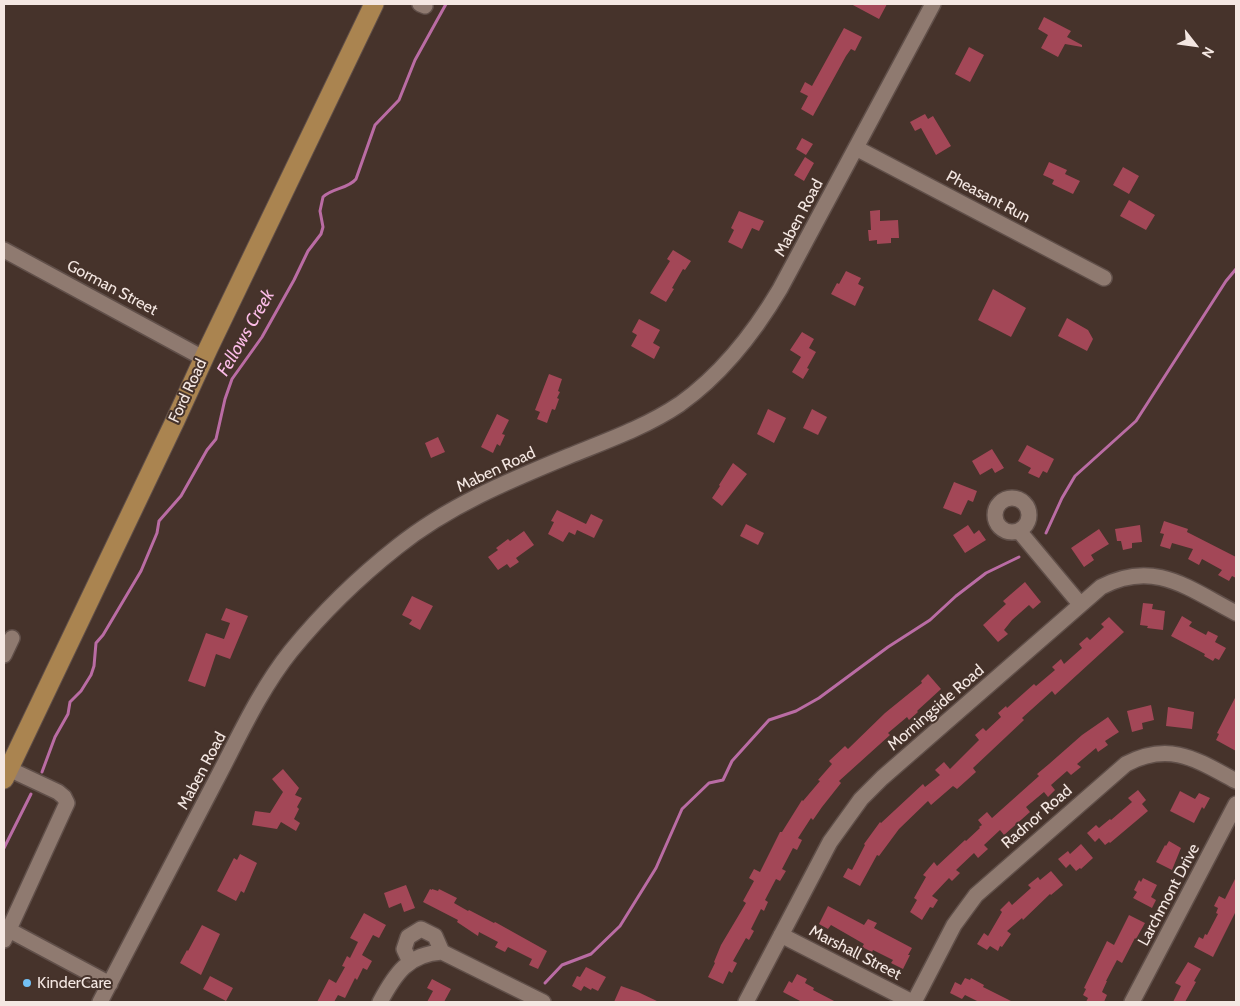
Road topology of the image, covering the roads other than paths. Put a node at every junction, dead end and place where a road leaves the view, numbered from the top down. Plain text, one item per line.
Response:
1 (374, 4) edge
2 (933, 4) edge
3 (856, 148) junction
4 (4, 250) edge
5 (1104, 278) dead end
6 (203, 358) junction
7 (1019, 531) dead end
8 (1080, 604) junction
9 (1236, 614) edge
10 (12, 638) dead end
11 (4, 655) edge
12 (6, 769) edge
13 (1236, 781) edge
14 (1236, 804) edge
15 (6, 935) edge
16 (781, 935) junction
17 (442, 952) junction
18 (410, 962) junction
19 (110, 984) junction
20 (100, 1002) edge
21 (380, 1002) edge
22 (543, 1002) edge
23 (746, 1002) edge
24 (913, 1002) edge
25 (1132, 1002) edge

1 - 6 main road, Ford Road
2 - 3 street, Maben Road
3 - 5 street, Pheasant Run
3 - 19 street, Maben Road
4 - 6 street, Gorman Street
6 - 12 main road, Ford Road
7 - 8 street
8 - 9 street, Morningside Road
8 - 16 street, Morningside Road
10 - 11 street
12 - 15 street
13 - 24 street, Radnor Road
14 - 25 street, Larchmont Drive
15 - 19 street
16 - 23 street, Morningside Road
16 - 24 street, Marshall Street
17 - 18 street
17 - 18 street
17 - 22 street
18 - 21 street
19 - 20 street, Maben Road

